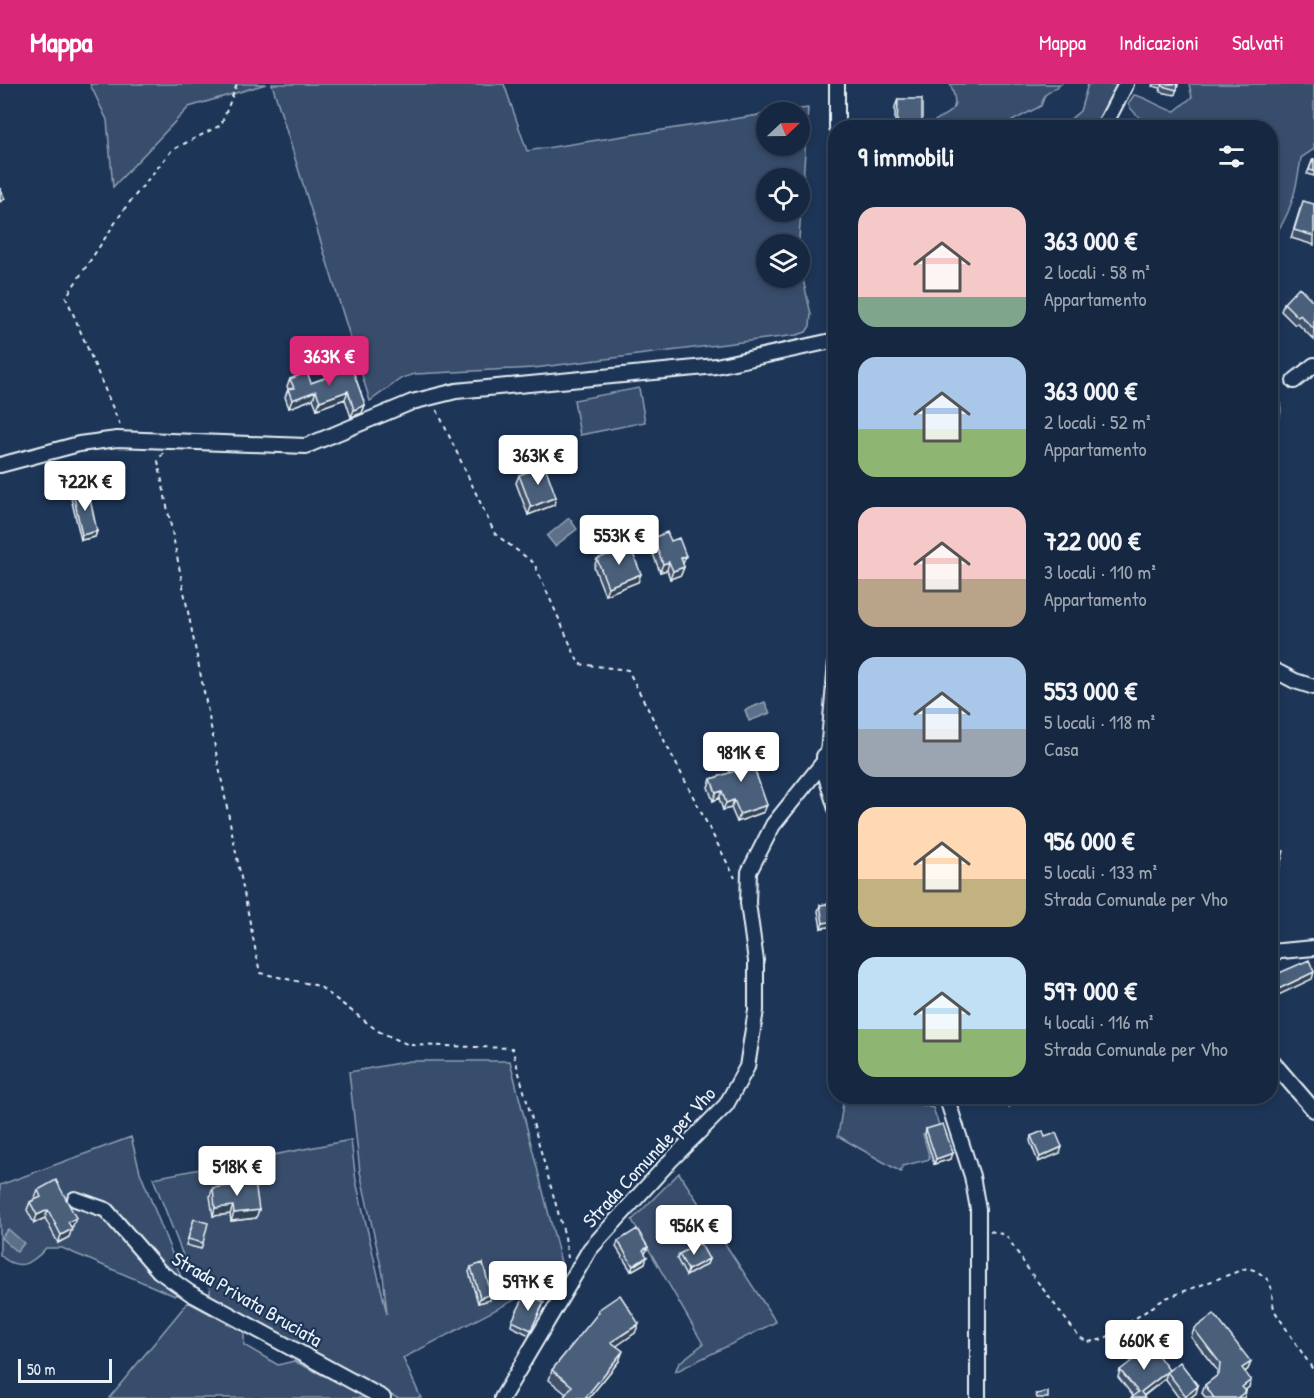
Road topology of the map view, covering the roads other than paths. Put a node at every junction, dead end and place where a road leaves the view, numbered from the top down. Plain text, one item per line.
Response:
1 (837, 84) edge
2 (1126, 84) edge
3 (837, 120) edge
4 (1106, 120) edge
5 (828, 342) edge
6 (1314, 365) edge
7 (1294, 381) dead end
8 (0, 465) edge
9 (1278, 672) edge
10 (1314, 687) edge
11 (828, 763) edge
12 (1314, 948) edge
13 (1278, 951) edge
14 (1278, 1068) edge
15 (949, 1104) edge
16 (1314, 1110) edge
17 (75, 1199) dead end
18 (383, 1398) edge
19 (502, 1398) edge
20 (978, 1398) edge

1 - 3 street
2 - 4 street
5 - 8 street
6 - 7 street
9 - 10 street
11 - 19 street, Strada Comunale per Vho
12 - 13 street
14 - 16 street
15 - 20 street
17 - 18 street, Strada Privata Bruciata

